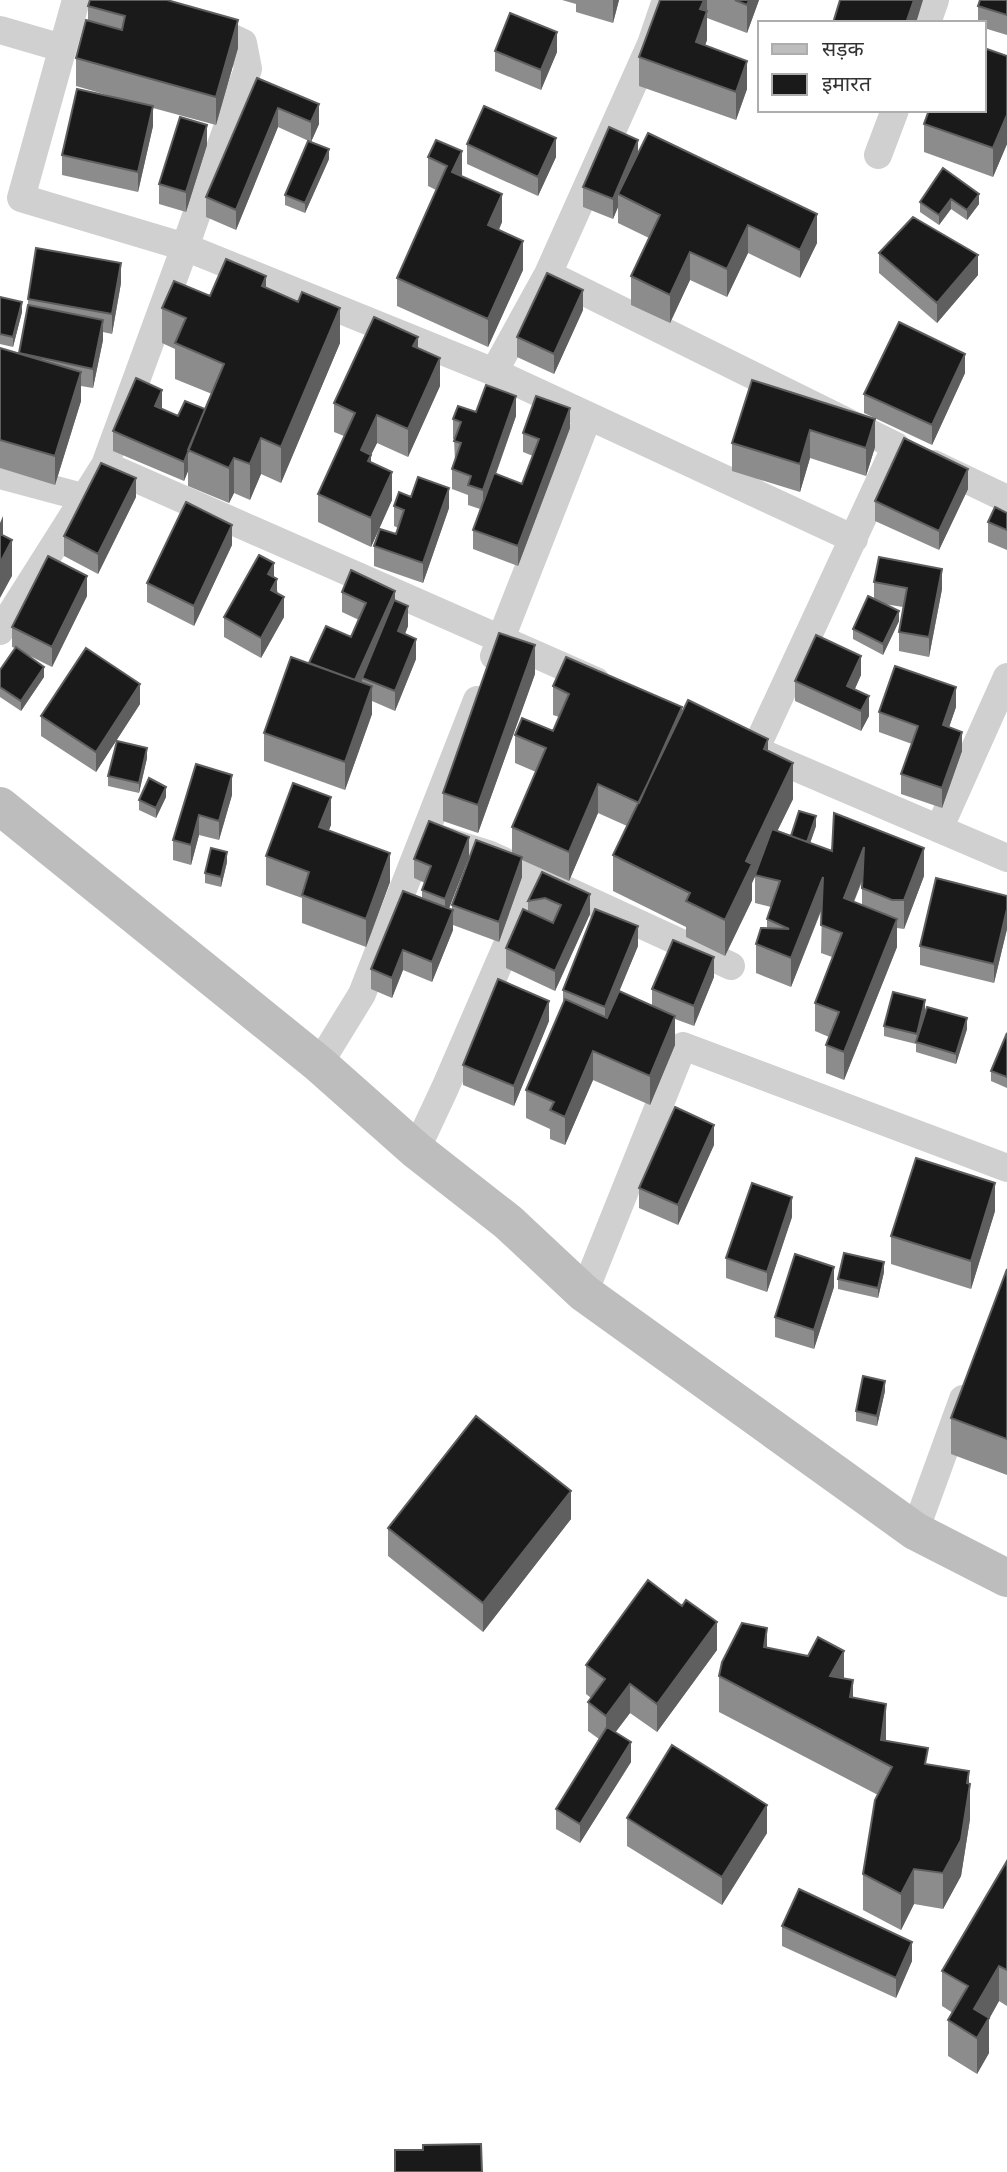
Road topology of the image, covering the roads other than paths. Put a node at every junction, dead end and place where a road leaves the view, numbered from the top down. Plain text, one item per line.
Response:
1 (76, 0) edge
2 (666, 0) edge
3 (935, 0) edge
4 (928, 21) edge
5 (183, 22) edge
6 (0, 30) edge
7 (62, 48) junction
8 (894, 112) edge
9 (878, 155) dead end
10 (10, 196) edge
11 (185, 247) junction
12 (548, 274) junction
13 (494, 372) junction
14 (587, 417) junction
15 (897, 446) junction
16 (105, 466) junction
17 (0, 475) edge
18 (86, 498) junction
19 (1007, 499) edge
20 (854, 539) junction
21 (0, 631) edge
22 (501, 639) junction
23 (1007, 677) edge
24 (615, 689) edge
25 (0, 806) edge
26 (939, 829) junction
27 (424, 834) junction
28 (1007, 859) edge
29 (537, 876) junction
30 (731, 967) dead end
31 (319, 1064) junction
32 (416, 1150) junction
33 (1007, 1168) edge
34 (584, 1293) junction
35 (970, 1379) edge
36 (915, 1531) junction
37 (1007, 1578) edge

1 - 7 street
2 - 12 street
3 - 4 street
5 - 11 street
6 - 7 street
7 - 10 street
8 - 9 street
10 - 11 street
11 - 13 street
11 - 16 street
12 - 13 street
12 - 15 street
13 - 14 street
14 - 20 street
14 - 22 street
15 - 19 street
15 - 20 street
16 - 18 street
16 - 22 street
17 - 18 street
18 - 21 street
20 - 26 street
22 - 24 street
22 - 27 street
23 - 26 street
25 - 31 main road
26 - 28 street
27 - 29 street
27 - 31 street
29 - 30 street
29 - 32 street
31 - 32 main road
32 - 34 main road
33 - 34 street
34 - 36 main road
35 - 36 street
36 - 37 main road

